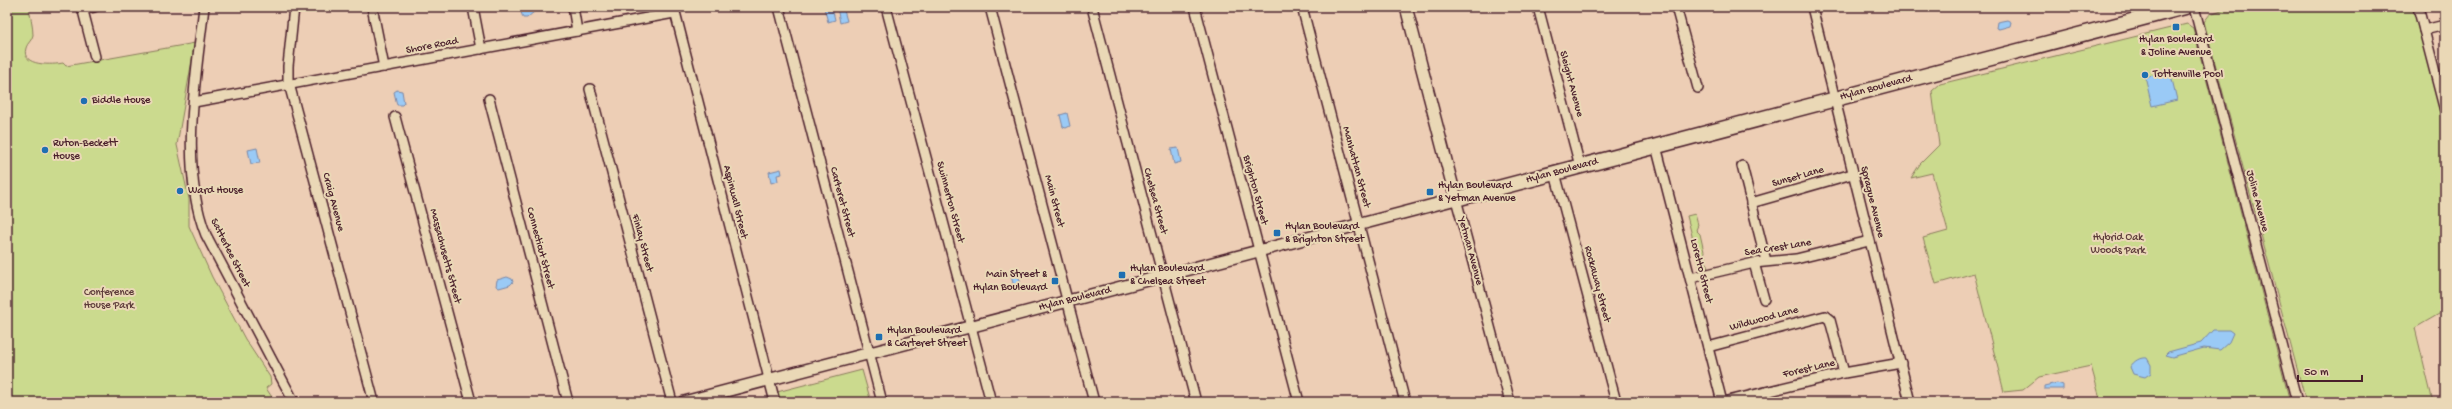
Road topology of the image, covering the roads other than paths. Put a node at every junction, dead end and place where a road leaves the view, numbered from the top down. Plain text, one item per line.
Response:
1 (94, 7) edge
2 (204, 7) edge
3 (294, 7) edge
4 (372, 7) edge
5 (473, 7) edge
6 (572, 7) edge
7 (779, 7) edge
8 (886, 7) edge
9 (990, 7) edge
10 (1092, 7) edge
11 (1195, 7) edge
12 (1302, 7) edge
13 (1406, 7) edge
14 (1538, 7) edge
15 (1676, 7) edge
16 (1812, 7) edge
17 (2185, 7) edge
18 (2194, 7) edge
19 (2418, 7) edge
20 (82, 8) edge
21 (674, 10) edge
22 (2445, 25) edge
23 (2424, 30) junction
24 (577, 31) junction
25 (481, 49) junction
26 (95, 57) dead end
27 (384, 67) junction
28 (290, 84) junction
29 (1698, 88) dead end
30 (590, 90) dead end
31 (489, 99) dead end
32 (1835, 99) junction
33 (194, 102) junction
34 (2445, 111) edge
35 (395, 117) dead end
36 (1656, 146) junction
37 (1580, 166) junction
38 (1742, 166) dead end
39 (1556, 173) junction
40 (1852, 174) junction
41 (1456, 198) junction
42 (1751, 203) junction
43 (1358, 224) junction
44 (1869, 241) junction
45 (1259, 251) junction
46 (1766, 261) junction
47 (1754, 263) junction
48 (1163, 276) junction
49 (1691, 278) junction
50 (1764, 299) dead end
51 (1067, 301) junction
52 (970, 326) junction
53 (1708, 347) junction
54 (869, 353) junction
55 (1900, 363) junction
56 (1844, 373) junction
57 (769, 380) junction
58 (294, 402) edge
59 (374, 402) edge
60 (471, 402) edge
61 (568, 402) edge
62 (672, 402) edge
63 (684, 402) edge
64 (775, 402) edge
65 (882, 402) edge
66 (991, 402) edge
67 (1094, 402) edge
68 (1196, 402) edge
69 (1299, 402) edge
70 (1405, 402) edge
71 (1510, 402) edge
72 (1616, 402) edge
73 (1723, 402) edge
74 (1910, 402) edge
75 (2297, 402) edge

1 - 20 street
2 - 33 street, Satterlee Street
3 - 28 street, Craig Avenue
4 - 27 street
5 - 25 street
6 - 24 street
7 - 54 street, Carteret Street
8 - 52 street, Swinnerton Street
9 - 51 street, Main Street
10 - 48 street, Chelsea Street
11 - 45 street, Brighton Street
12 - 43 street, Manhattan Street
13 - 41 street, Yetman Avenue
14 - 37 street, Sleight Avenue
15 - 29 street
16 - 32 street, Sprague Avenue
17 - 32 main road, Hylan Boulevard
18 - 75 street, Joline Avenue
19 - 23 street
20 - 26 street
21 - 24 street, Shore Road
21 - 57 street, Aspinwall Street
22 - 23 street
23 - 34 street
24 - 25 street, Shore Road
25 - 27 street, Shore Road
27 - 28 street, Shore Road
28 - 33 street, Shore Road
28 - 59 street, Craig Avenue
30 - 62 street, Finlay Street
31 - 61 street, Connecticut Street
32 - 36 main road, Hylan Boulevard
32 - 40 street, Sprague Avenue
33 - 58 street, Satterlee Street
35 - 60 street, Massachusetts Street
36 - 37 main road, Hylan Boulevard
36 - 49 street, Loretto Street
37 - 39 main road, Hylan Boulevard
38 - 42 street
39 - 41 main road, Hylan Boulevard
39 - 72 street, Rockaway Street
40 - 42 street, Sunset Lane
40 - 44 street, Sprague Avenue
41 - 43 street, Hylan Boulevard
41 - 71 street, Yetman Avenue
42 - 46 street
43 - 45 street, Hylan Boulevard
43 - 70 street, Manhattan Street
44 - 46 street, Sea Crest Lane
44 - 55 street, Sprague Avenue
45 - 48 street, Hylan Boulevard
45 - 69 street, Brighton Street
46 - 47 street, Sea Crest Lane
47 - 49 street, Sea Crest Lane
47 - 50 street, Wildwood Lane
48 - 51 street, Hylan Boulevard
48 - 68 street, Chelsea Street
49 - 53 street, Loretto Street
51 - 52 street, Hylan Boulevard
51 - 67 street, Main Street
52 - 54 street, Hylan Boulevard
52 - 66 street, Swinnerton Street
53 - 56 street, Wildwood Lane
53 - 73 street, Loretto Street
54 - 57 street, Hylan Boulevard
54 - 65 street, Carteret Street
55 - 56 street, Forest Lane
55 - 74 street, Sprague Avenue
56 - 73 street, Forest Lane
57 - 63 street, Hylan Boulevard
57 - 64 street, Aspinwall Street

